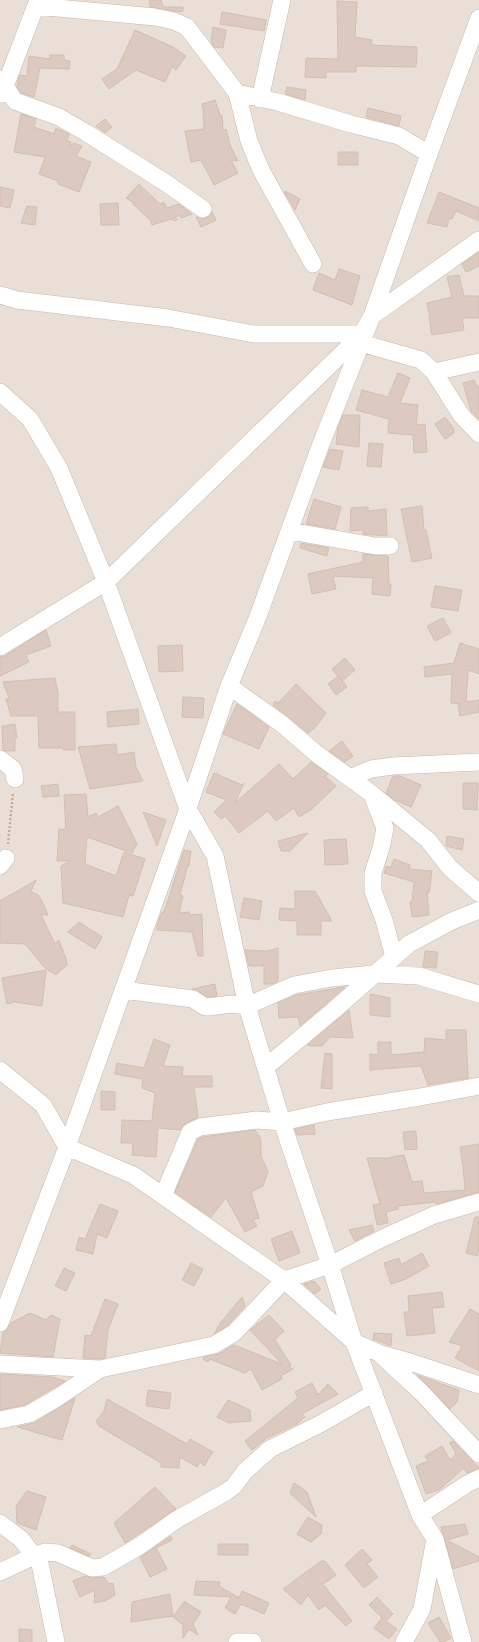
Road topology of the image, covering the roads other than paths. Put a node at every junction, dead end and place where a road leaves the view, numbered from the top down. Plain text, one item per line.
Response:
1 (282, 0) edge
2 (37, 3) edge
3 (479, 18) edge
4 (2, 88) edge
5 (237, 93) junction
6 (260, 99) junction
7 (429, 154) junction
8 (202, 209) dead end
9 (479, 240) edge
10 (313, 264) dead end
11 (0, 294) edge
12 (372, 316) junction
13 (361, 339) junction
14 (479, 362) edge
15 (434, 372) junction
16 (0, 392) edge
17 (479, 434) edge
18 (290, 531) junction
19 (390, 546) dead end
20 (106, 582) junction
21 (0, 647) edge
22 (229, 686) junction
23 (0, 759) edge
24 (479, 762) edge
25 (350, 778) junction
26 (15, 779) road end
27 (372, 794) junction
28 (188, 809) junction
29 (479, 893) edge
30 (479, 910) edge
31 (394, 957) junction
32 (374, 974) junction
33 (123, 990) junction
34 (479, 994) edge
35 (247, 1006) junction
36 (266, 1067) junction
37 (0, 1070) edge
38 (479, 1086) edge
39 (282, 1122) junction
40 (67, 1147) junction
41 (163, 1196) junction
42 (479, 1202) edge
43 (330, 1265) junction
44 (284, 1280) junction
45 (0, 1324) edge
46 (354, 1342) junction
47 (381, 1354) junction
48 (0, 1364) edge
49 (100, 1369) junction
50 (479, 1386) edge
51 (374, 1393) junction
52 (0, 1420) edge
53 (479, 1454) edge
54 (479, 1478) edge
55 (420, 1515) junction
56 (0, 1523) edge
57 (435, 1540) junction
58 (34, 1556) junction
59 (0, 1572) edge
60 (56, 1642) edge
61 (237, 1642) edge
62 (253, 1642) edge
63 (404, 1642) edge
64 (463, 1642) edge

1 - 6 street
2 - 4 street
2 - 5 street
3 - 7 street
4 - 8 street
5 - 6 street
5 - 10 street
6 - 7 street
7 - 12 street
9 - 12 street
11 - 13 street
12 - 13 street
13 - 15 street
13 - 18 street
13 - 20 street
14 - 15 street
15 - 17 street
16 - 20 street
18 - 19 street
18 - 22 street
20 - 21 street
20 - 28 street
22 - 25 street
22 - 28 street
23 - 26 street
24 - 25 street
25 - 27 street
27 - 29 street
27 - 31 street
28 - 33 street
28 - 35 street
30 - 31 street
31 - 32 street
32 - 34 street
32 - 35 street
32 - 36 street
33 - 35 street
33 - 40 street
35 - 36 street
36 - 39 street
37 - 40 street
38 - 39 street
39 - 41 street
39 - 43 street
40 - 41 street
40 - 45 street
41 - 44 street
42 - 43 street
43 - 44 street
43 - 46 street
44 - 46 street
44 - 49 street
46 - 47 street
46 - 51 street
47 - 50 street
47 - 53 street
48 - 49 street
49 - 52 street
51 - 55 street
51 - 58 street
54 - 55 street
55 - 57 street
56 - 58 street
57 - 63 street
57 - 64 street
58 - 59 street
58 - 60 street
61 - 62 street

